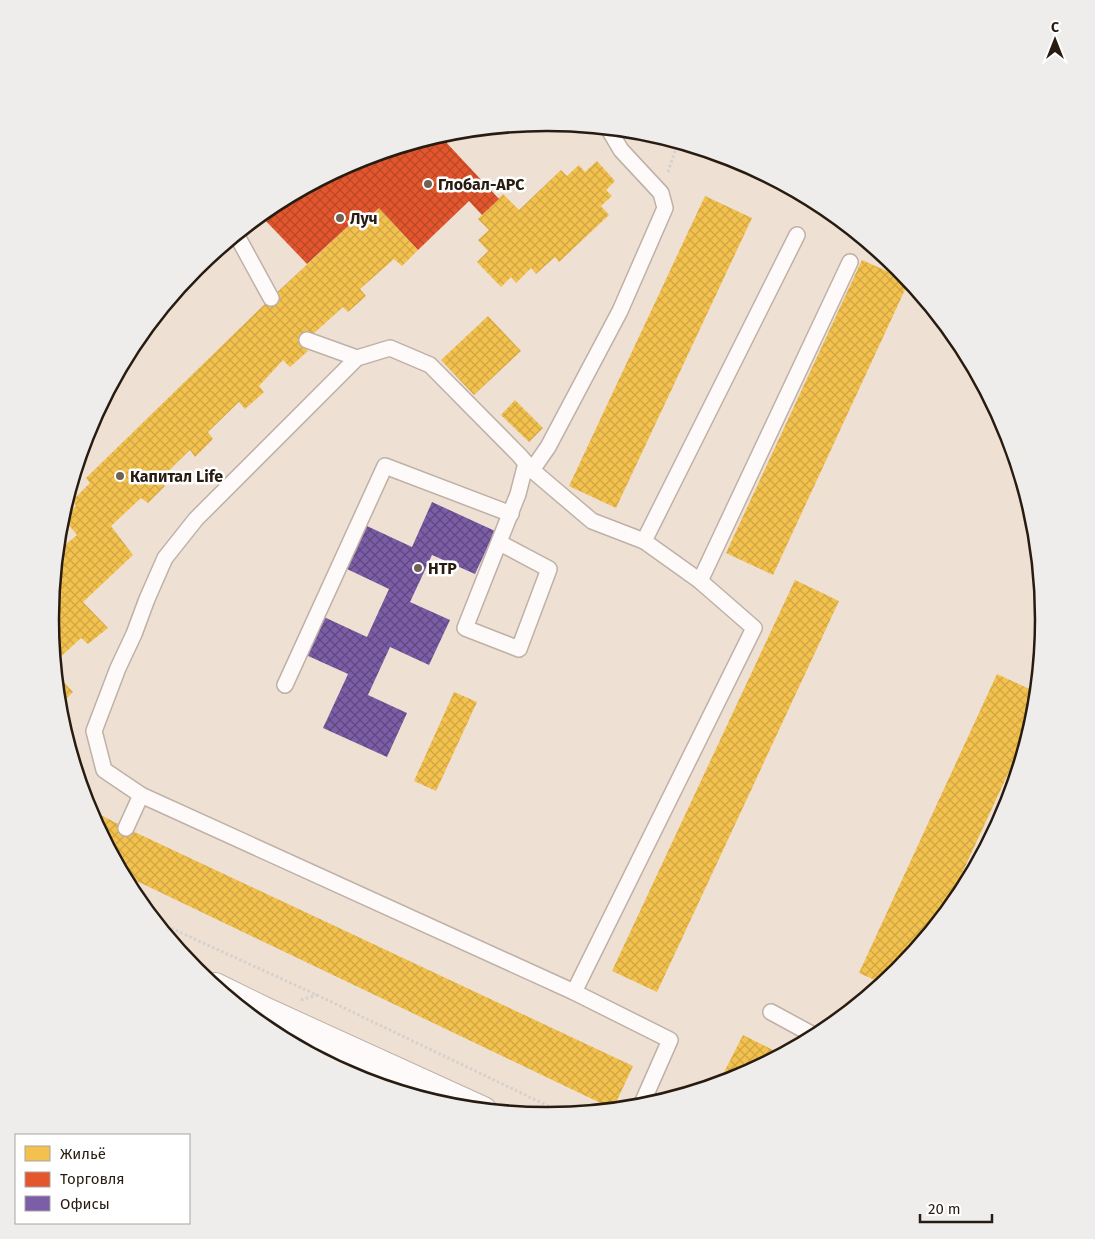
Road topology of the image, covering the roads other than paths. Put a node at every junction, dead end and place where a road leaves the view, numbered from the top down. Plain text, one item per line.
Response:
1 (612, 135) edge
2 (797, 235) dead end
3 (240, 240) edge
4 (850, 262) dead end
5 (271, 298) dead end
6 (307, 340) dead end
7 (357, 358) junction
8 (529, 467) junction
9 (511, 514) junction
10 (644, 540) junction
11 (500, 542) junction
12 (700, 581) junction
13 (285, 685) dead end
14 (141, 794) junction
15 (126, 828) dead end
16 (574, 992) junction
17 (771, 1012) dead end
18 (271, 1022) edge
19 (809, 1032) edge
20 (433, 1095) edge
21 (644, 1099) edge

1 - 8 lane
2 - 10 lane
3 - 5 lane
4 - 12 lane
6 - 7 lane
7 - 8 lane
7 - 14 lane
8 - 9 lane
8 - 10 lane
9 - 11 lane
9 - 13 lane
10 - 12 lane
11 - 11 lane
12 - 16 lane
14 - 15 lane
14 - 16 lane
16 - 21 lane
17 - 19 lane
18 - 20 street

